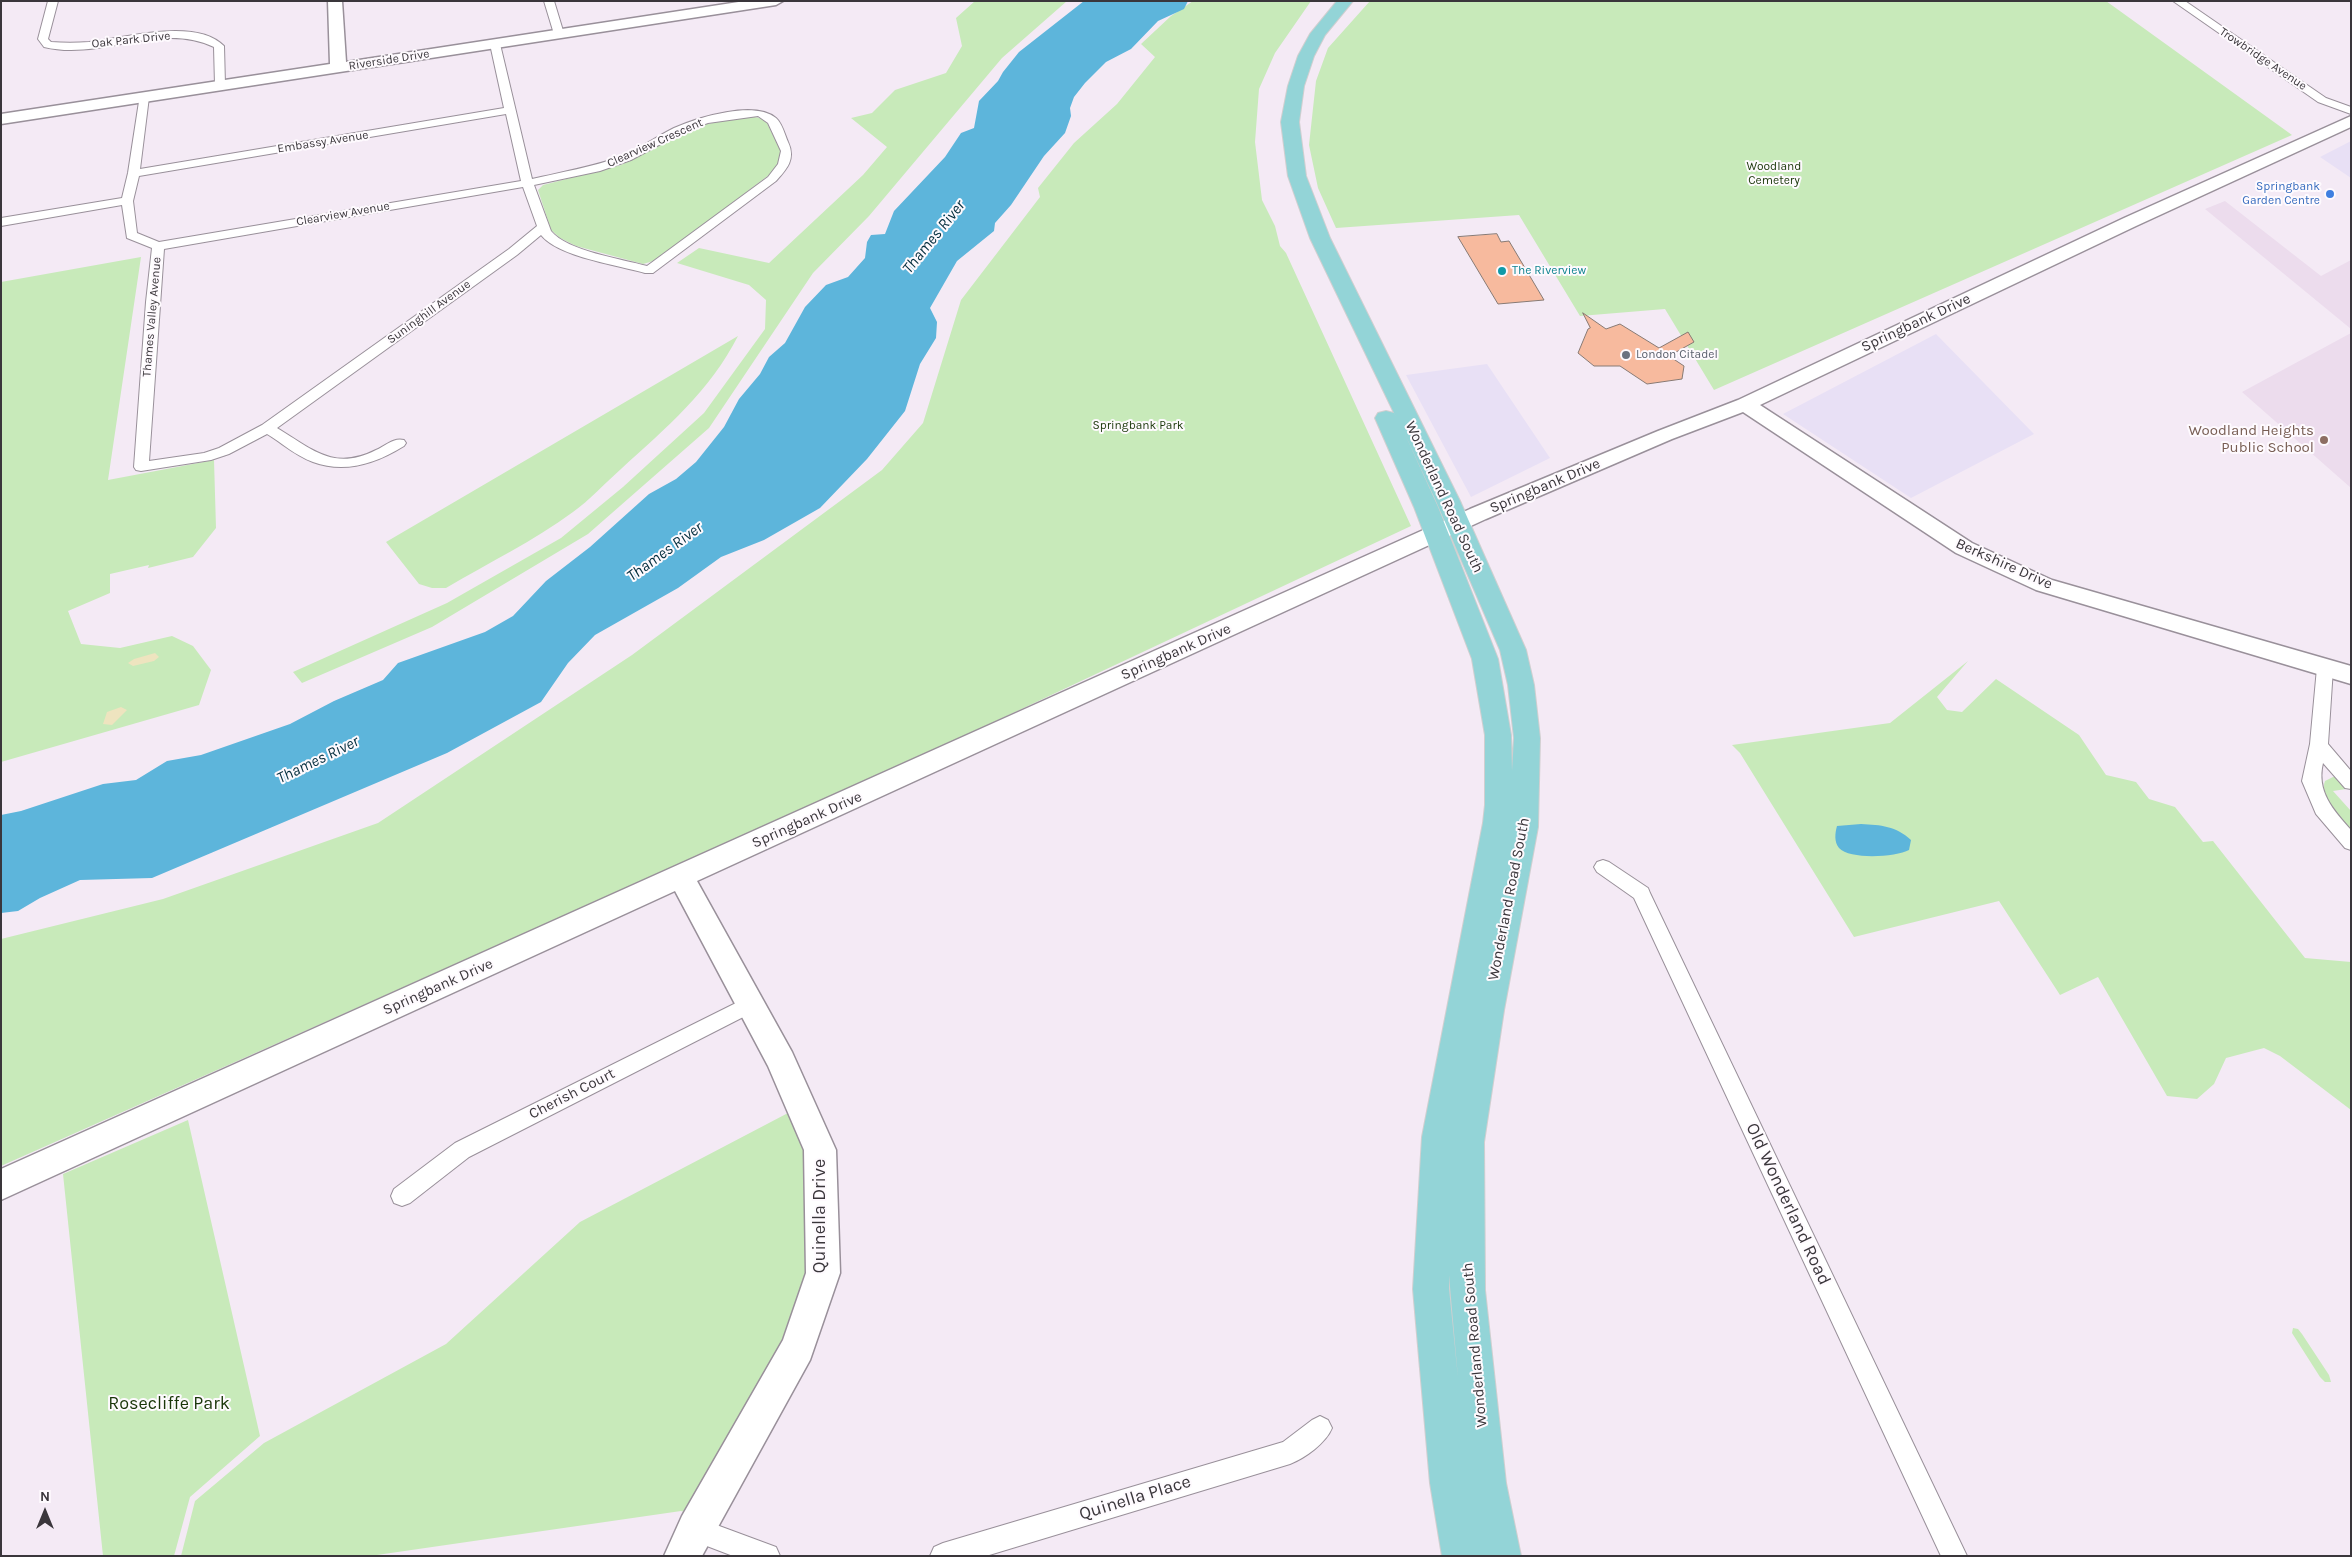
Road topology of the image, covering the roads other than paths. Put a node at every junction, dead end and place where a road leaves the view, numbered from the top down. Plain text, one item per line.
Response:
1 (53, 1) edge
2 (335, 1) edge
3 (549, 1) edge
4 (776, 1) edge
5 (1333, 1) edge
6 (1345, 1) edge
7 (2178, 1) edge
8 (742, 4) edge
9 (559, 34) junction
10 (495, 44) junction
11 (338, 68) junction
12 (220, 86) junction
13 (144, 97) junction
14 (511, 110) junction
15 (2351, 112) edge
16 (1, 119) edge
17 (2351, 121) edge
18 (134, 173) junction
19 (527, 183) junction
20 (127, 201) junction
21 (1, 222) edge
22 (543, 227) junction
23 (158, 246) junction
24 (1349, 339) dead end
25 (1378, 400) dead end
26 (1745, 404) junction
27 (267, 428) junction
28 (400, 443) dead end
29 (141, 467) joint
30 (1447, 528) junction
31 (2325, 668) junction
32 (2351, 675) edge
33 (2319, 744) junction
34 (2351, 782) edge
35 (2351, 843) edge
36 (1603, 866) dead end
37 (681, 877) junction
38 (750, 1004) junction
39 (1, 1185) edge
40 (402, 1196) dead end
41 (1320, 1428) dead end
42 (689, 1542) edge
43 (767, 1556) edge
44 (943, 1556) edge
45 (1462, 1556) edge
46 (1501, 1556) edge
47 (1954, 1556) edge

1 - 12 street, Oak Park Drive
2 - 11 main road
3 - 9 street
4 - 8 main road, Riverside Drive
5 - 24 main road
6 - 30 main road, Wonderland Road South
7 - 15 street, Trowbridge Avenue
8 - 9 main road, Riverside Drive
9 - 10 main road, Riverside Drive
10 - 11 main road, Riverside Drive
10 - 14 street
11 - 12 main road, Riverside Drive
12 - 13 main road, Riverside Drive
13 - 16 main road, Riverside Drive
13 - 18 street, Thames Valley Avenue
14 - 18 street, Embassy Avenue
14 - 19 street
17 - 26 main road, Springbank Drive
18 - 20 street, Thames Valley Avenue
19 - 22 street
19 - 22 street, Clearview Crescent
19 - 23 street, Clearview Avenue
20 - 21 street
20 - 23 street, Thames Valley Avenue
22 - 27 street, Suninghill Avenue
23 - 29 street, Thames Valley Avenue
25 - 30 main road, Wonderland Road South
26 - 30 main road, Springbank Drive
26 - 31 main road, Berkshire Drive
27 - 28 street
27 - 29 street, Suninghill Avenue
30 - 37 main road, Springbank Drive
30 - 45 main road, Wonderland Road South
30 - 46 main road, Wonderland Road South
31 - 32 main road, Berkshire Drive
31 - 33 street
33 - 34 street
33 - 35 street
36 - 47 street, Old Wonderland Road
37 - 38 main road, Quinella Drive
37 - 39 main road, Springbank Drive
38 - 40 street, Cherish Court
38 - 42 main road, Quinella Drive
41 - 44 street, Quinella Place
42 - 43 street

